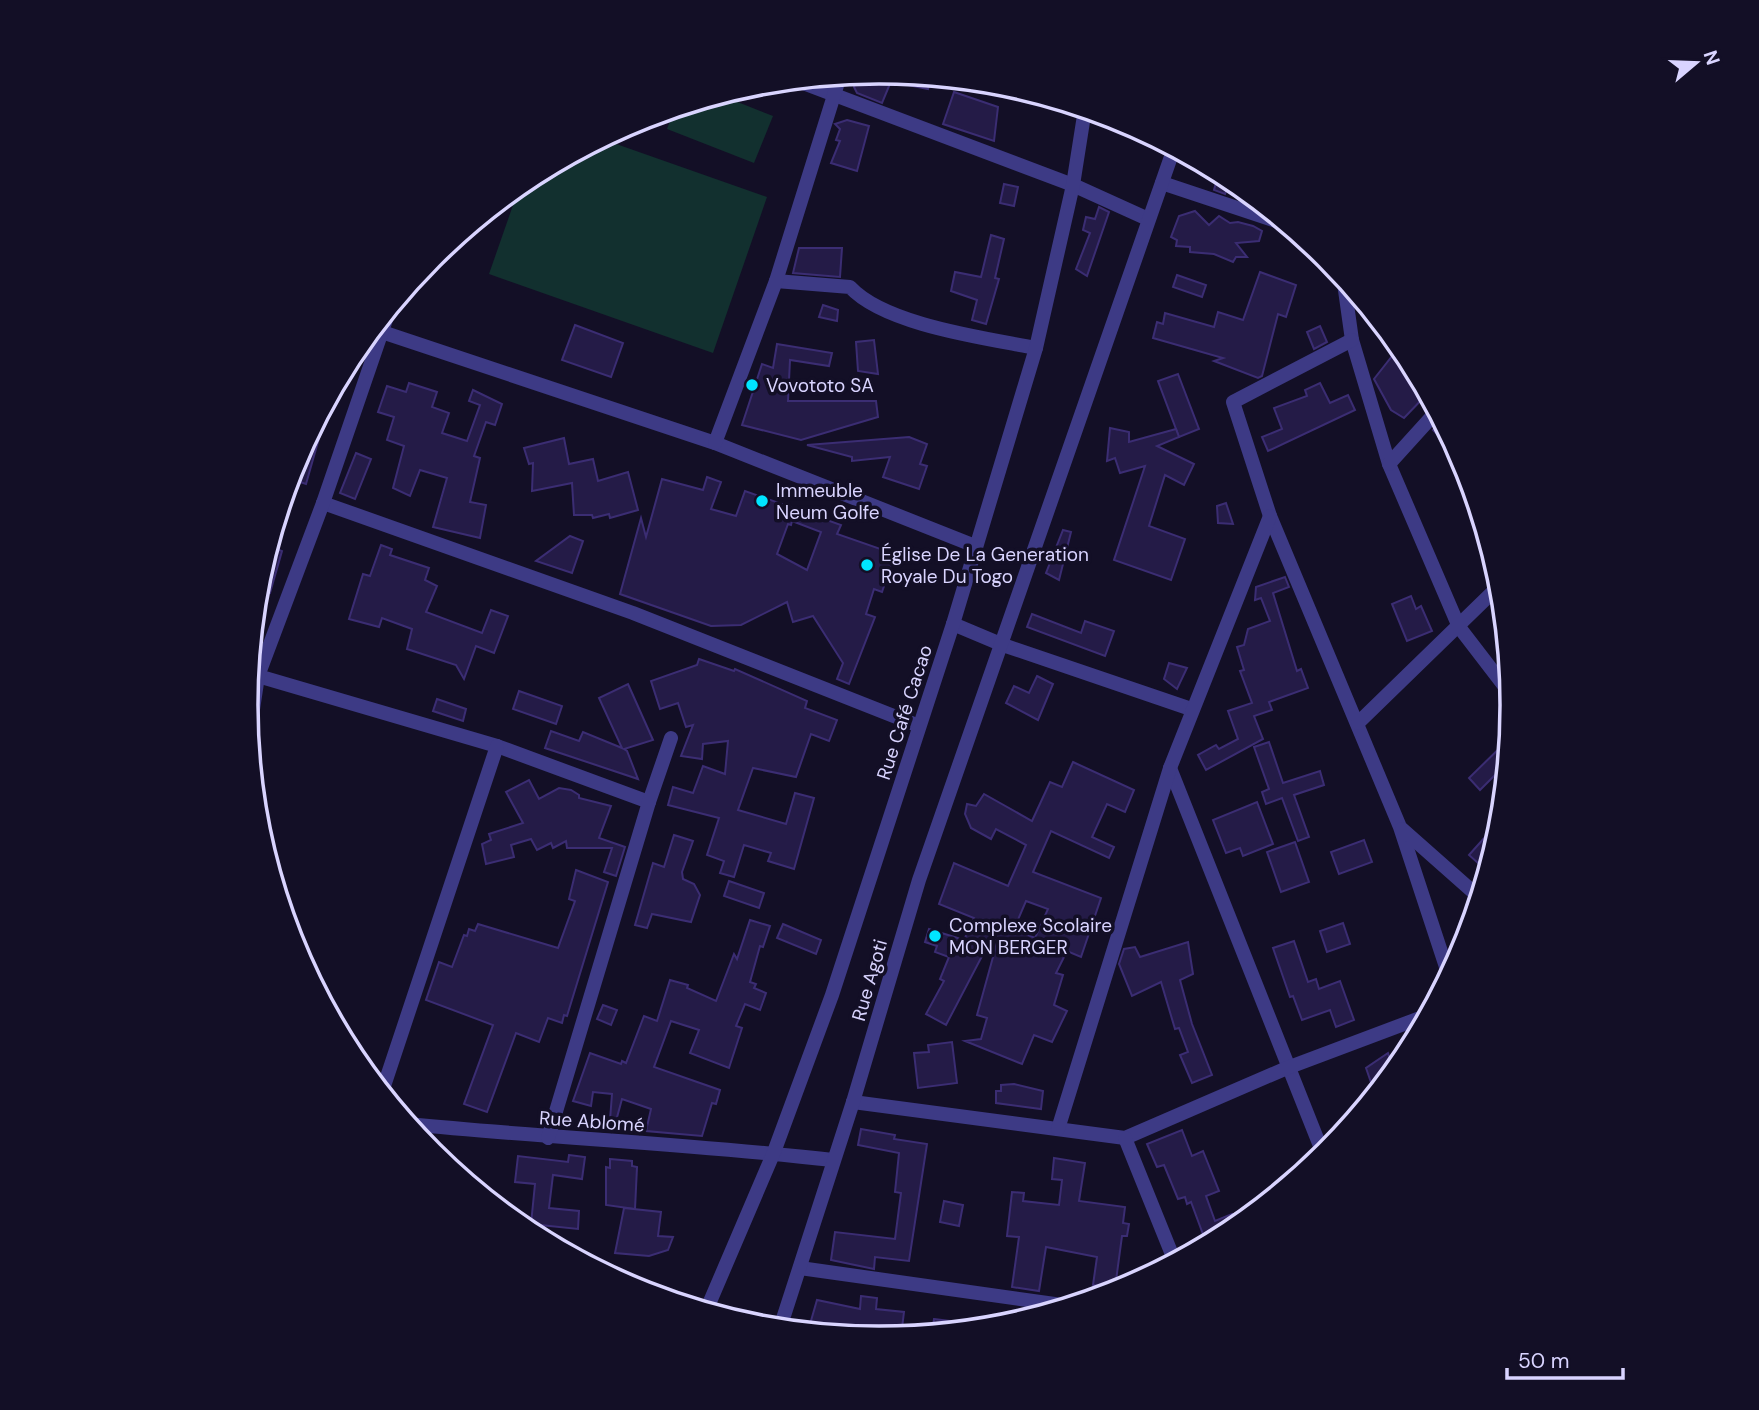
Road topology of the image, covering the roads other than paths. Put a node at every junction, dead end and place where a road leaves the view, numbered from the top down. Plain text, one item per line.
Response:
1 (835, 85) edge
2 (817, 87) edge
3 (832, 92) junction
4 (1083, 119) edge
5 (1171, 157) edge
6 (1162, 183) junction
7 (1073, 185) junction
8 (1264, 217) edge
9 (1149, 219) junction
10 (776, 281) junction
11 (1346, 296) edge
12 (383, 333) edge
13 (1352, 340) junction
14 (373, 346) edge
15 (1036, 348) junction
16 (1430, 419) edge
17 (715, 443) junction
18 (1389, 464) junction
19 (323, 503) junction
20 (1270, 516) junction
21 (975, 545) junction
22 (1491, 595) edge
23 (953, 624) junction
24 (1459, 628) junction
25 (1003, 645) junction
26 (260, 672) edge
27 (259, 676) edge
28 (1499, 680) edge
29 (1191, 709) junction
30 (1358, 723) junction
31 (919, 726) junction
32 (671, 738) dead end
33 (497, 746) junction
34 (1170, 768) junction
35 (649, 802) junction
36 (1400, 827) junction
37 (1472, 891) edge
38 (1445, 961) edge
39 (1414, 1020) edge
40 (1287, 1068) junction
41 (386, 1081) edge
42 (853, 1102) junction
43 (423, 1126) edge
44 (1058, 1129) junction
45 (548, 1138) junction
46 (1125, 1138) junction
47 (1319, 1144) edge
48 (774, 1152) junction
49 (833, 1160) junction
50 (1171, 1253) edge
51 (800, 1268) junction
52 (710, 1302) edge
53 (1047, 1303) edge
54 (783, 1318) edge

1 - 3 street
2 - 3 street
3 - 7 street
3 - 10 street
4 - 7 street, Rue Café Cacao
5 - 6 street, Rue Agoti
6 - 8 street
6 - 9 street, Rue Agoti
7 - 9 street
7 - 15 street, Rue Café Cacao
9 - 25 street, Rue Agoti
10 - 15 street
10 - 17 street
11 - 13 street
12 - 17 street
13 - 18 street
13 - 20 street
14 - 19 street
15 - 21 street, Rue Café Cacao
16 - 18 street
17 - 21 street
18 - 24 street
19 - 26 street
19 - 31 street
20 - 29 street
20 - 30 street
21 - 23 street, Rue Café Cacao
22 - 24 street
23 - 25 street
23 - 31 street, Rue Café Cacao
24 - 28 street
24 - 30 street
25 - 29 street
25 - 42 street, Rue Agoti
27 - 33 street
29 - 34 street
30 - 36 street
31 - 48 street, Rue Café Cacao
32 - 35 street
33 - 35 street
33 - 41 street
34 - 40 street
34 - 44 street
35 - 45 street
36 - 37 street
36 - 38 street
39 - 40 street
40 - 46 street
40 - 47 street
42 - 44 street
42 - 49 street, Rue Agoti
43 - 45 street, Rue Ablomé
44 - 46 street
45 - 48 street, Rue Ablomé
46 - 50 street
48 - 49 street, Rue Ablomé
48 - 52 street, Rue Café Cacao
49 - 51 street, Rue Agoti
51 - 53 street
51 - 54 street, Rue Agoti

